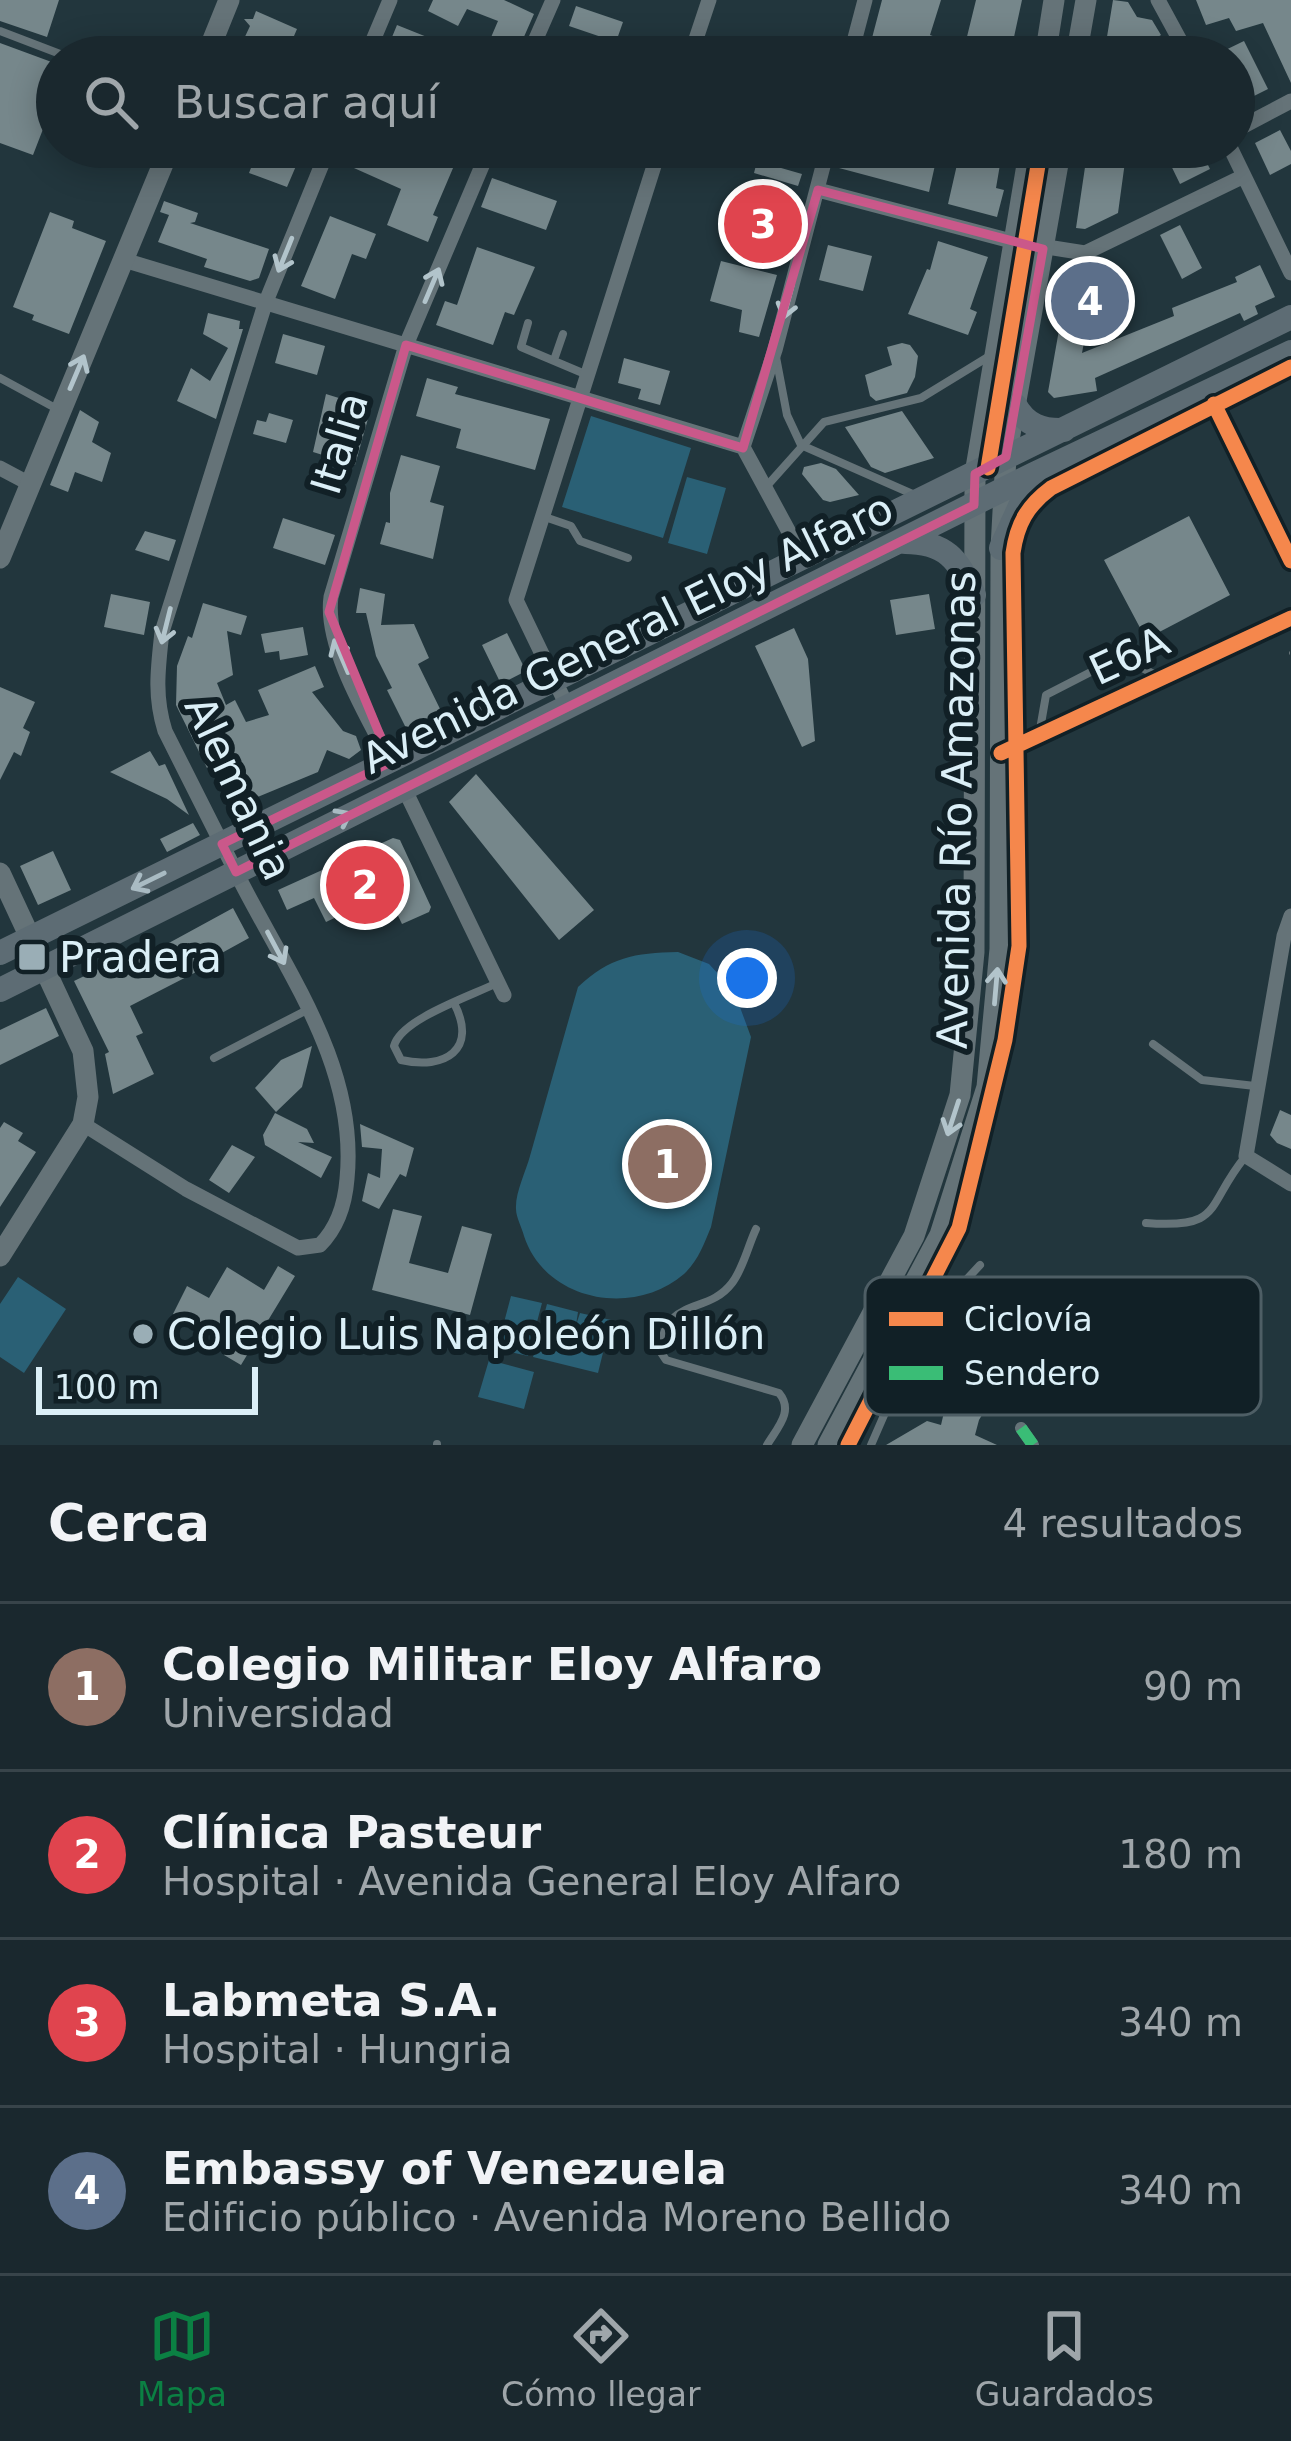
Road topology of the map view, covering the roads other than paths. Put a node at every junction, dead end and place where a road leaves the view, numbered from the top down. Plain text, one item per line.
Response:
1 (229, 0) edge
2 (389, 0) edge
3 (553, 0) edge
4 (709, 0) edge
5 (1054, 0) edge
6 (1086, 0) edge
7 (1157, 0) edge
8 (858, 2) edge
9 (0, 32) edge
10 (214, 36) edge
11 (374, 36) edge
12 (538, 36) edge
13 (697, 36) edge
14 (853, 36) edge
15 (1048, 36) edge
16 (1080, 36) edge
17 (1177, 36) edge
18 (36, 45) edge
19 (1291, 100) edge
20 (1255, 120) edge
21 (161, 168) edge
22 (320, 168) edge
23 (481, 168) edge
24 (653, 168) edge
25 (823, 168) edge
26 (1027, 168) edge
27 (1057, 168) edge
28 (1240, 168) edge
29 (1244, 176) junction
30 (818, 190) junction
31 (1015, 242) junction
32 (1043, 249) junction
33 (124, 260) junction
34 (1291, 273) edge
35 (265, 304) junction
36 (1291, 317) edge
37 (528, 323) dead end
38 (563, 334) dead end
39 (406, 345) junction
40 (775, 350) junction
41 (995, 352) junction
42 (1291, 352) edge
43 (554, 360) junction
44 (585, 374) junction
45 (0, 378) edge
46 (1209, 392) junction
47 (578, 397) junction
48 (1015, 405) junction
49 (60, 411) junction
50 (1067, 430) junction
51 (801, 445) junction
52 (743, 446) junction
53 (1006, 457) junction
54 (0, 468) edge
55 (1050, 468) junction
56 (974, 474) junction
57 (30, 484) junction
58 (765, 488) junction
59 (1005, 489) junction
60 (924, 499) junction
61 (974, 505) junction
62 (541, 515) junction
63 (902, 542) junction
64 (1001, 548) junction
65 (802, 556) junction
66 (0, 558) edge
67 (628, 558) dead end
68 (1291, 561) edge
69 (974, 595) junction
70 (1290, 623) edge
71 (1163, 679) junction
72 (554, 682) junction
73 (568, 708) junction
74 (1039, 736) junction
75 (1001, 753) junction
76 (391, 762) junction
77 (403, 787) junction
78 (222, 844) junction
79 (236, 872) junction
80 (0, 873) edge
81 (1291, 916) edge
82 (30, 938) junction
83 (0, 953) edge
84 (44, 968) junction
85 (501, 989) joint
86 (0, 990) edge
87 (454, 1003) junction
88 (308, 1009) junction
89 (1153, 1043) dead end
90 (214, 1058) dead end
91 (1256, 1086) junction
92 (83, 1124) junction
93 (1246, 1156) junction
94 (1291, 1184) edge
95 (1146, 1223) dead end
96 (755, 1229) dead end
97 (0, 1256) edge
98 (980, 1265) dead end
99 (892, 1277) edge
100 (918, 1277) edge
101 (969, 1277) edge
102 (865, 1327) edge
103 (865, 1376) edge
104 (884, 1415) edge
105 (1021, 1428) dead end
106 (767, 1445) edge
107 (802, 1445) edge
108 (828, 1445) edge
109 (871, 1445) edge
110 (1033, 1445) edge

1 - 10 main road
2 - 11 street
3 - 12 street
4 - 13 street
5 - 15 main road
6 - 16 main road
7 - 17 street
8 - 14 street
9 - 18 lane
19 - 20 street
21 - 33 main road
22 -> 35 street, Alemania
39 -> 23 street, Italia
24 - 44 street
25 - 30 street
26 - 31 main road, Avenida Río Amazonas
27 - 32 main road, Avenida Río Amazonas
28 - 29 street
29 - 32 street
29 - 34 street
30 - 31 street
30 -> 40 street
31 - 32 street
31 - 41 main road, Avenida Río Amazonas
32 - 48 main road, Avenida Río Amazonas
33 - 35 street
49 -> 33 main road
35 - 39 street
35 -> 78 street, Alemania
36 - 50 main road, Avenida General Eloy Alfaro
37 - 43 lane
38 - 43 lane
39 - 47 street
76 -> 39 street, Italia
40 - 51 lane
40 - 52 street
41 - 51 lane
41 - 56 main road, Avenida Río Amazonas
42 - 46 main road, Avenida General Eloy Alfaro
43 - 44 lane
44 - 47 street
45 - 49 lane
46 - 55 main road, Avenida General Eloy Alfaro
46 - 68 street
47 - 52 street
47 - 62 street
48 - 50 main road
48 - 53 main road, Avenida Río Amazonas
49 - 57 main road
50 - 53 main road, Avenida General Eloy Alfaro
51 - 58 lane
51 - 60 lane
52 - 58 street
53 - 56 main road, Avenida General Eloy Alfaro
53 - 59 main road, Avenida Río Amazonas
54 - 57 street
55 - 59 main road, Avenida General Eloy Alfaro
55 - 64 main road
56 - 60 main road, Avenida General Eloy Alfaro
56 - 61 main road, Avenida Río Amazonas
57 - 66 main road
58 - 65 street
59 - 61 main road, Avenida General Eloy Alfaro
59 - 64 main road, Avenida Río Amazonas
60 - 65 main road, Avenida General Eloy Alfaro
61 - 63 main road, Avenida General Eloy Alfaro
61 - 69 main road, Avenida Río Amazonas
62 - 67 lane
62 - 72 street
63 - 69 main road
63 - 73 main road, Avenida General Eloy Alfaro
64 - 75 main road, Avenida Río Amazonas
65 - 72 main road, Avenida General Eloy Alfaro
69 -> 99 main road, Avenida Río Amazonas
70 - 71 street, E6A
71 - 74 street, E6A
71 - 74 lane
72 - 73 street
72 - 76 main road, Avenida General Eloy Alfaro
73 - 77 main road, Avenida General Eloy Alfaro
74 - 75 street, E6A
100 -> 75 main road, Avenida Río Amazonas
76 - 78 main road, Avenida General Eloy Alfaro
79 -> 77 main road, Avenida General Eloy Alfaro
77 - 85 street
78 - 79 street, Alemania
78 -> 82 main road, Avenida General Eloy Alfaro
79 - 84 main road, Avenida General Eloy Alfaro
79 -> 88 street, Alemania
80 - 82 main road
81 - 91 street
82 - 83 main road, Avenida General Eloy Alfaro
82 - 84 main road
84 - 86 main road, Avenida General Eloy Alfaro
84 - 92 main road
85 - 87 lane
87 - 87 lane
88 - 90 lane
88 - 92 street, Alemania
89 - 91 lane
91 - 93 street
92 - 97 main road
93 - 94 street
93 - 95 lane
96 - 106 lane
98 - 101 lane
102 -> 107 main road, Avenida Río Amazonas
108 -> 103 main road, Avenida Río Amazonas
104 - 109 lane
105 - 110 street

